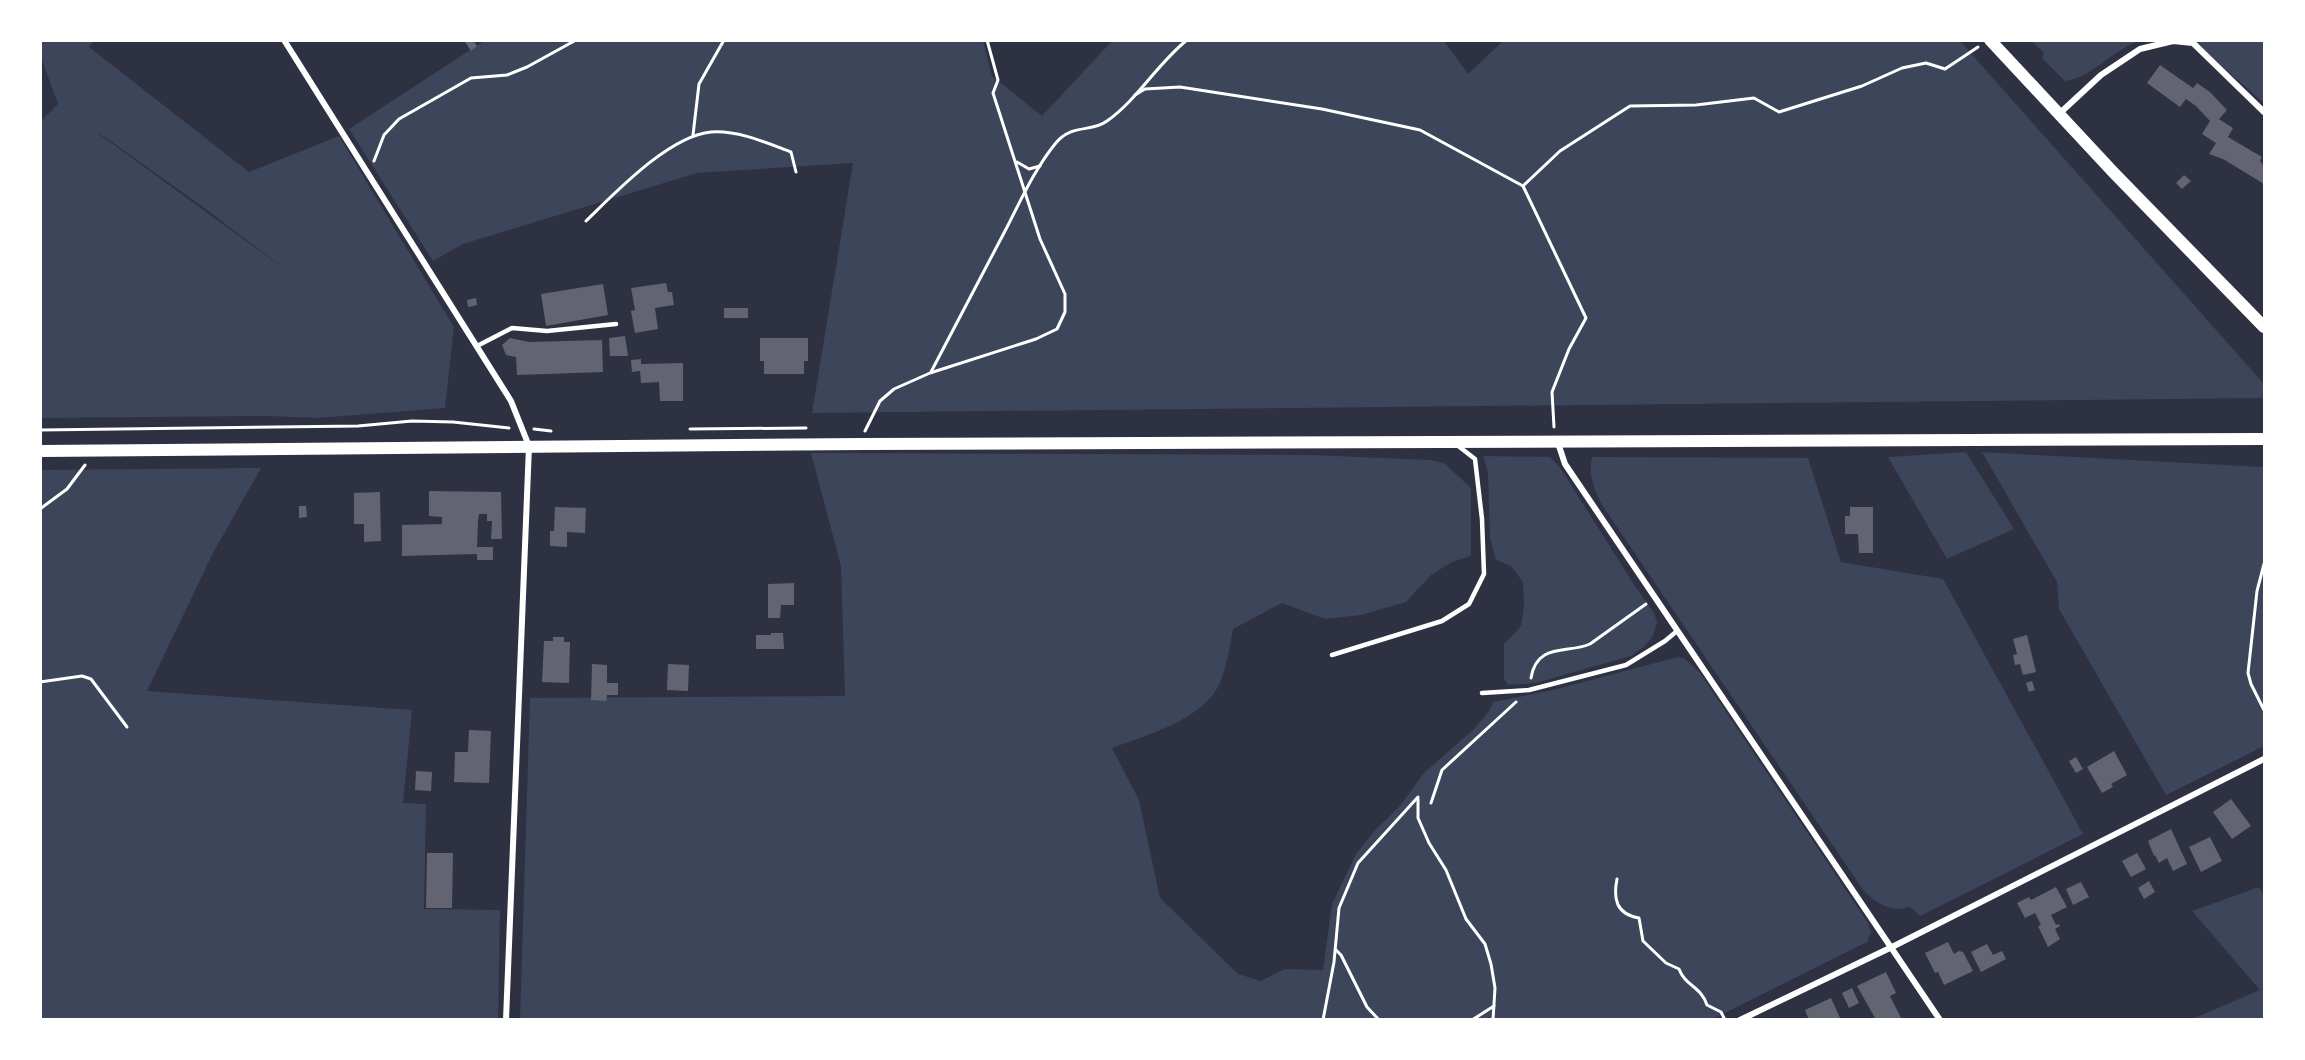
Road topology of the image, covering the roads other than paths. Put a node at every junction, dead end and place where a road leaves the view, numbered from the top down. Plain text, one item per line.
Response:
1 (284, 40) edge
2 (1985, 43) edge
3 (2265, 112) edge
4 (2060, 113) junction
5 (616, 324) dead end
6 (2265, 327) edge
7 (477, 346) junction
8 (2265, 439) edge
9 (1452, 442) junction
10 (1558, 443) junction
11 (529, 446) junction
12 (40, 451) edge
13 (1677, 631) junction
14 (1332, 655) dead end
15 (1482, 693) dead end
16 (2265, 759) edge
17 (1892, 947) junction
18 (506, 1020) edge
19 (1740, 1020) edge
20 (1940, 1020) edge

1 - 7 street
2 - 4 main road
3 - 4 street
4 - 6 main road
5 - 7 lane
7 - 11 street
8 - 10 main road
9 - 10 main road
9 - 11 main road
9 - 14 lane
10 - 13 street
11 - 12 main road
11 - 18 street
13 - 15 lane
13 - 17 street
16 - 17 street
17 - 19 street
17 - 20 street

